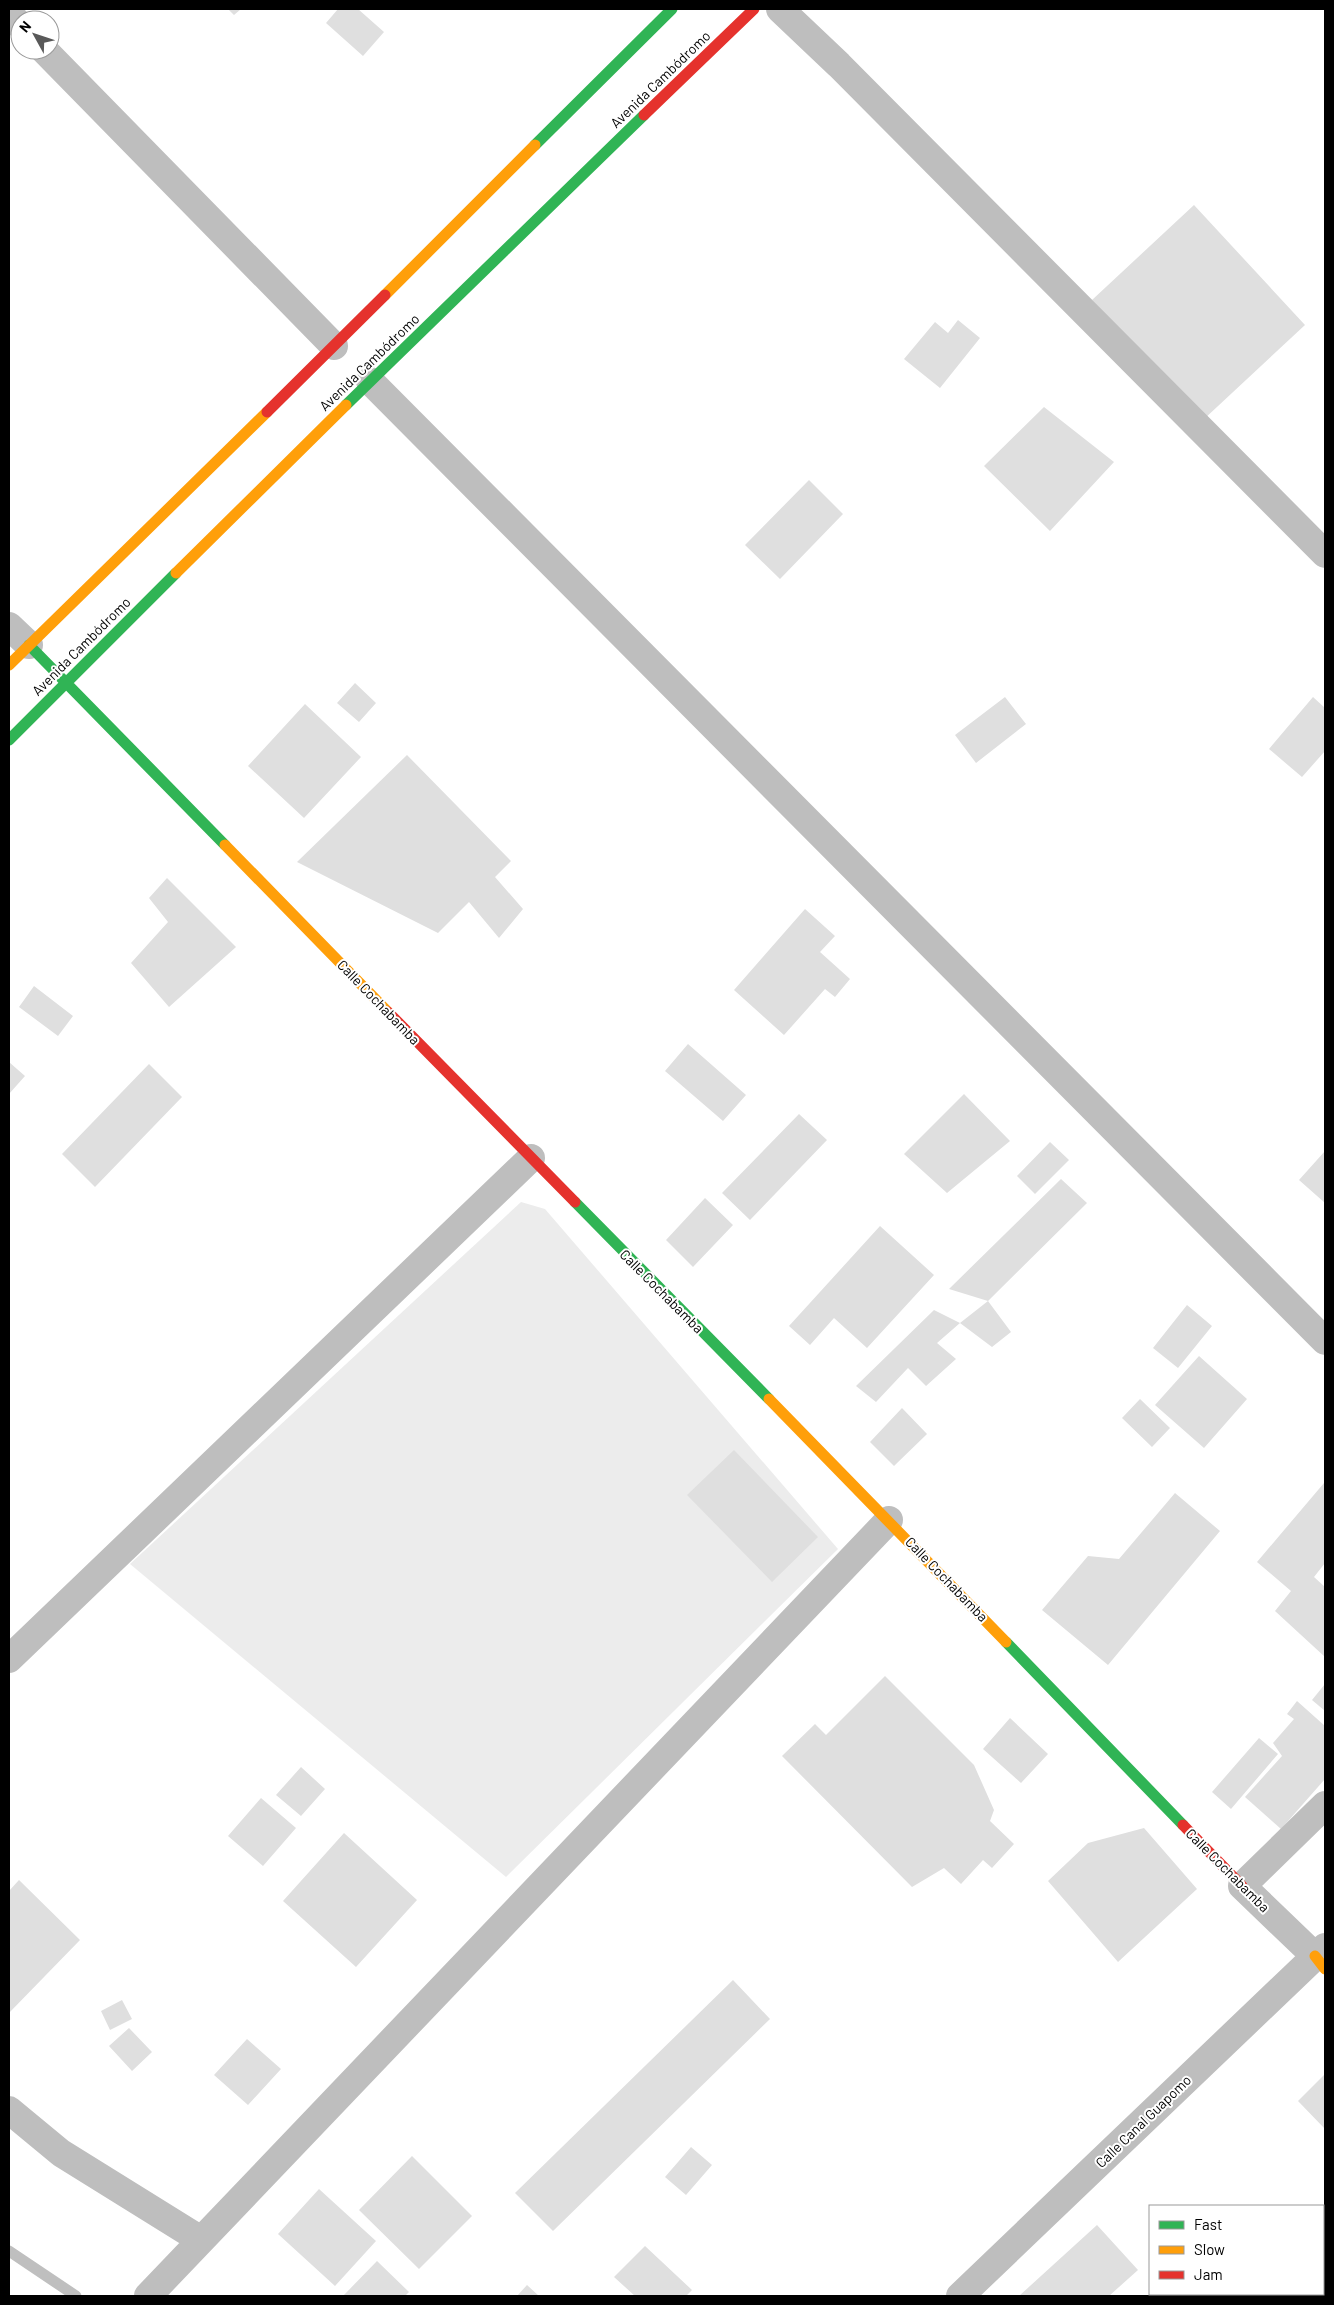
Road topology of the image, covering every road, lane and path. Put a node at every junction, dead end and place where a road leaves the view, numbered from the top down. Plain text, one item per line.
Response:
1 (672, 9) edge
2 (754, 9) edge
3 (780, 9) edge
4 (54, 60) edge
5 (334, 346) junction
6 (370, 381) junction
7 (1325, 554) edge
8 (9, 626) edge
9 (29, 645) junction
10 (9, 665) edge
11 (66, 682) junction
12 (9, 740) edge
13 (531, 1158) junction
14 (1325, 1341) edge
15 (889, 1520) junction
16 (9, 1659) edge
17 (1325, 1805) edge
18 (1242, 1886) junction
19 (1323, 1958) edge
20 (9, 2110) edge
21 (201, 2240) junction
22 (148, 2296) edge
23 (960, 2296) edge

1 - 5 street
2 - 6 street, Avenida Cambódromo
3 - 7 street
4 - 5 street
5 - 9 street
6 - 11 street, Avenida Cambódromo
6 - 14 street
8 - 9 street, Calle Cochabamba
9 - 10 street
9 - 11 street, Calle Cochabamba
11 - 12 street, Avenida Cambódromo
11 - 13 street, Calle Cochabamba
13 - 15 street, Calle Cochabamba
13 - 16 street
15 - 18 street, Calle Cochabamba
15 - 21 street
17 - 18 street
18 - 19 street, Calle Cochabamba
19 - 23 street, Calle Canal Guapomo
20 - 21 street
21 - 22 street

